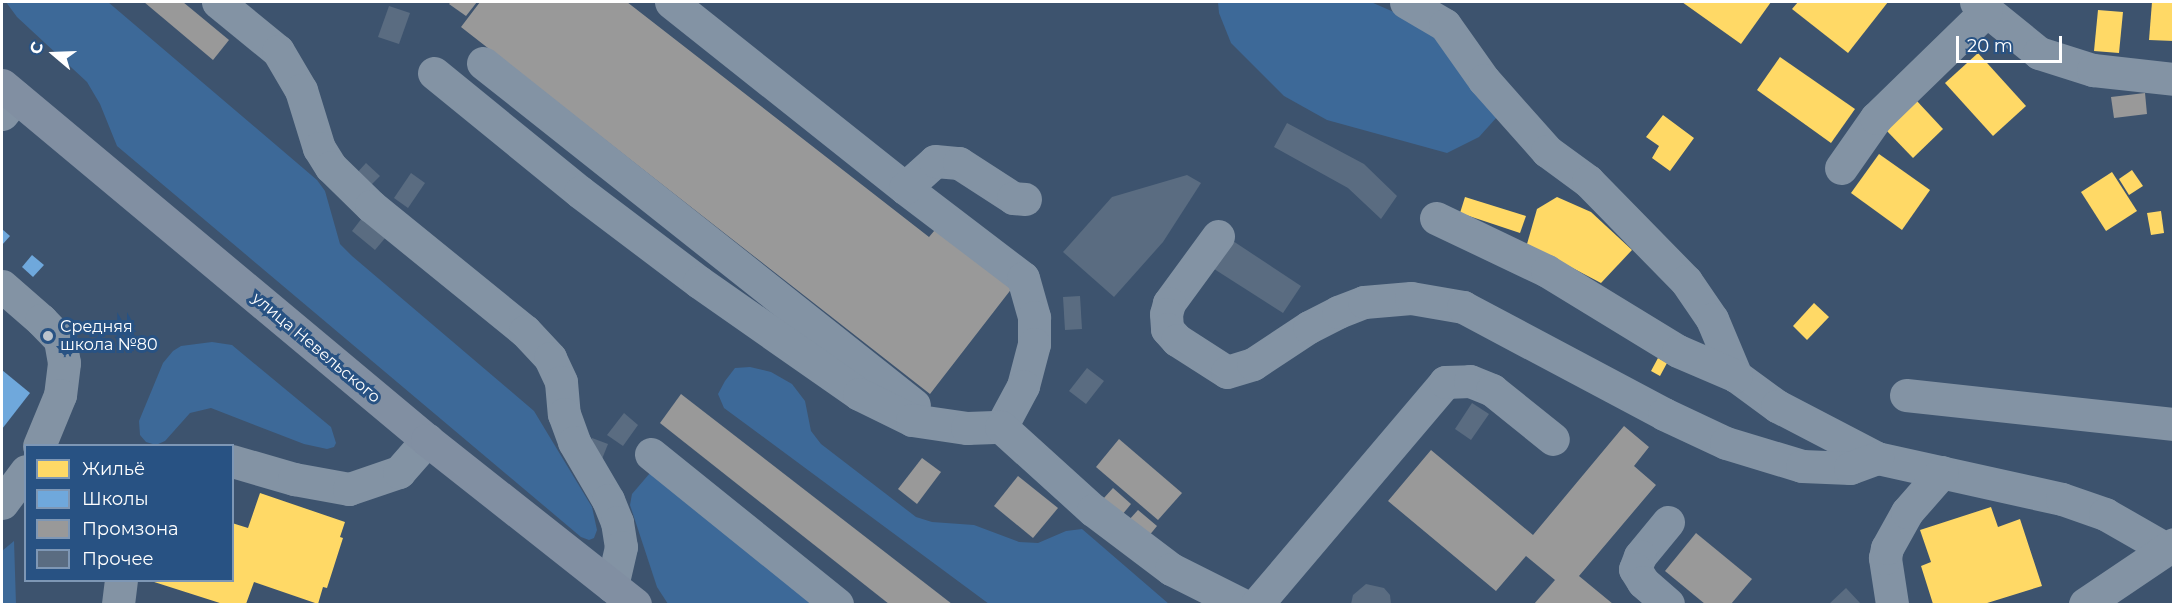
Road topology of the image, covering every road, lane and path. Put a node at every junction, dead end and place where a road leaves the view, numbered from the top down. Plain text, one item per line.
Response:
1 (218, 2) edge
2 (671, 2) edge
3 (1406, 2) edge
4 (1981, 6) edge
5 (1449, 13) edge
6 (483, 63) dead end
7 (434, 73) dead end
8 (2174, 79) edge
9 (6, 99) edge
10 (1841, 168) dead end
11 (905, 188) junction
12 (1025, 199) dead end
13 (1436, 218) dead end
14 (1218, 236) dead end
15 (2, 286) edge
16 (1736, 376) junction
17 (1906, 395) dead end
18 (2174, 424) edge
19 (939, 425) junction
20 (1001, 427) junction
21 (1553, 439) dead end
22 (427, 440) junction
23 (40, 444) edge
24 (651, 454) dead end
25 (1877, 458) junction
26 (234, 462) edge
27 (1942, 472) junction
28 (24, 474) edge
29 (2, 503) edge
30 (1668, 522) dead end
31 (2170, 546) edge
32 (121, 582) edge
33 (623, 595) edge
34 (118, 604) edge
35 (837, 604) edge
36 (1241, 604) edge
37 (1257, 604) edge
38 (1668, 604) edge
39 (1892, 604) edge
40 (2085, 604) edge

1 - 33 street
2 - 11 street
3 - 5 street
4 - 8 street
4 - 10 street
5 - 16 street
6 - 19 street
7 - 19 street
9 - 22 main road, улица Невельского
11 - 12 street
11 - 20 street
13 - 16 street
14 - 25 street
15 - 23 street
16 - 25 street
17 - 18 street
19 - 20 street
20 - 36 street
21 - 37 street
22 - 26 street
22 - 33 main road, улица Невельского
24 - 35 street
25 - 27 street
27 - 31 street
27 - 39 street
28 - 29 street
30 - 38 street
31 - 40 street
32 - 34 street

